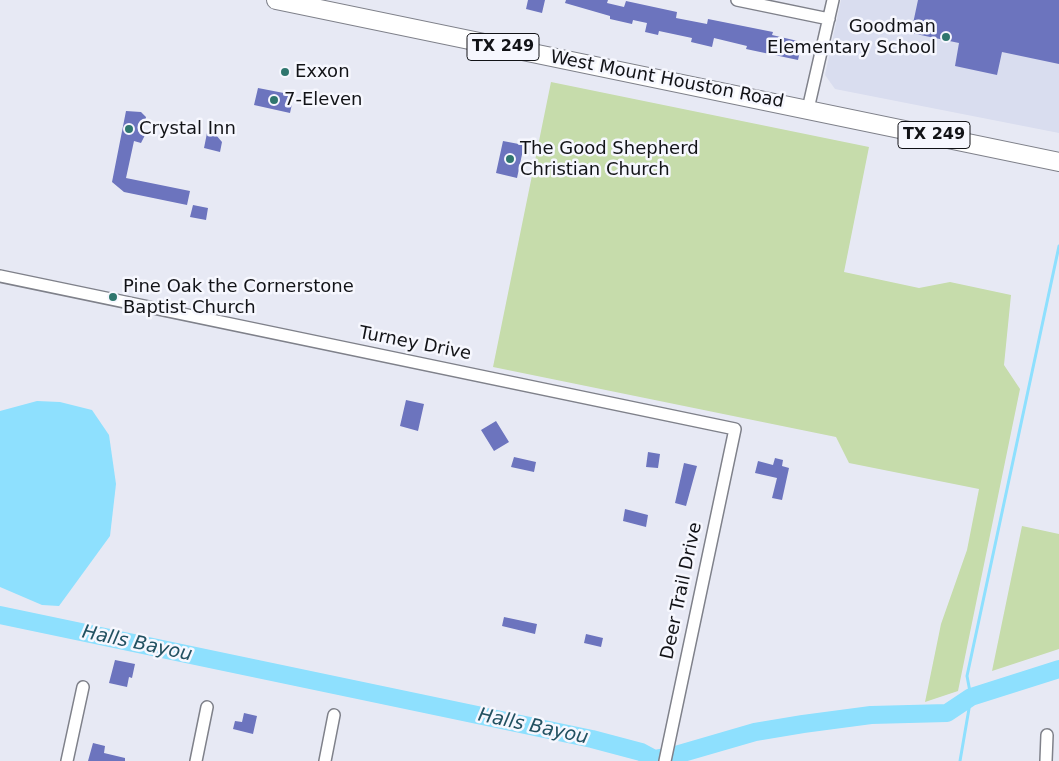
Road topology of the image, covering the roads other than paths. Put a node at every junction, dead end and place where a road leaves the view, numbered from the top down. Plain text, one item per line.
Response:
1 (278, 0) edge
2 (737, 0) edge
3 (833, 0) edge
4 (829, 19) junction
5 (808, 109) junction
6 (1059, 162) edge
7 (0, 276) edge
8 (735, 429) joint
9 (83, 687) dead end
10 (207, 707) dead end
11 (334, 715) dead end
12 (1047, 735) dead end
13 (67, 761) edge
14 (196, 761) edge
15 (325, 761) edge
16 (665, 761) edge
17 (1046, 761) edge

1 - 5 main road, West Mount Houston Road / TX 249
2 - 4 street
3 - 4 street
4 - 5 street
5 - 6 main road, West Mount Houston Road / TX 249
7 - 8 street, Turney Drive
8 - 16 street, Deer Trail Drive
9 - 13 street
10 - 14 street
11 - 15 street
12 - 17 street

